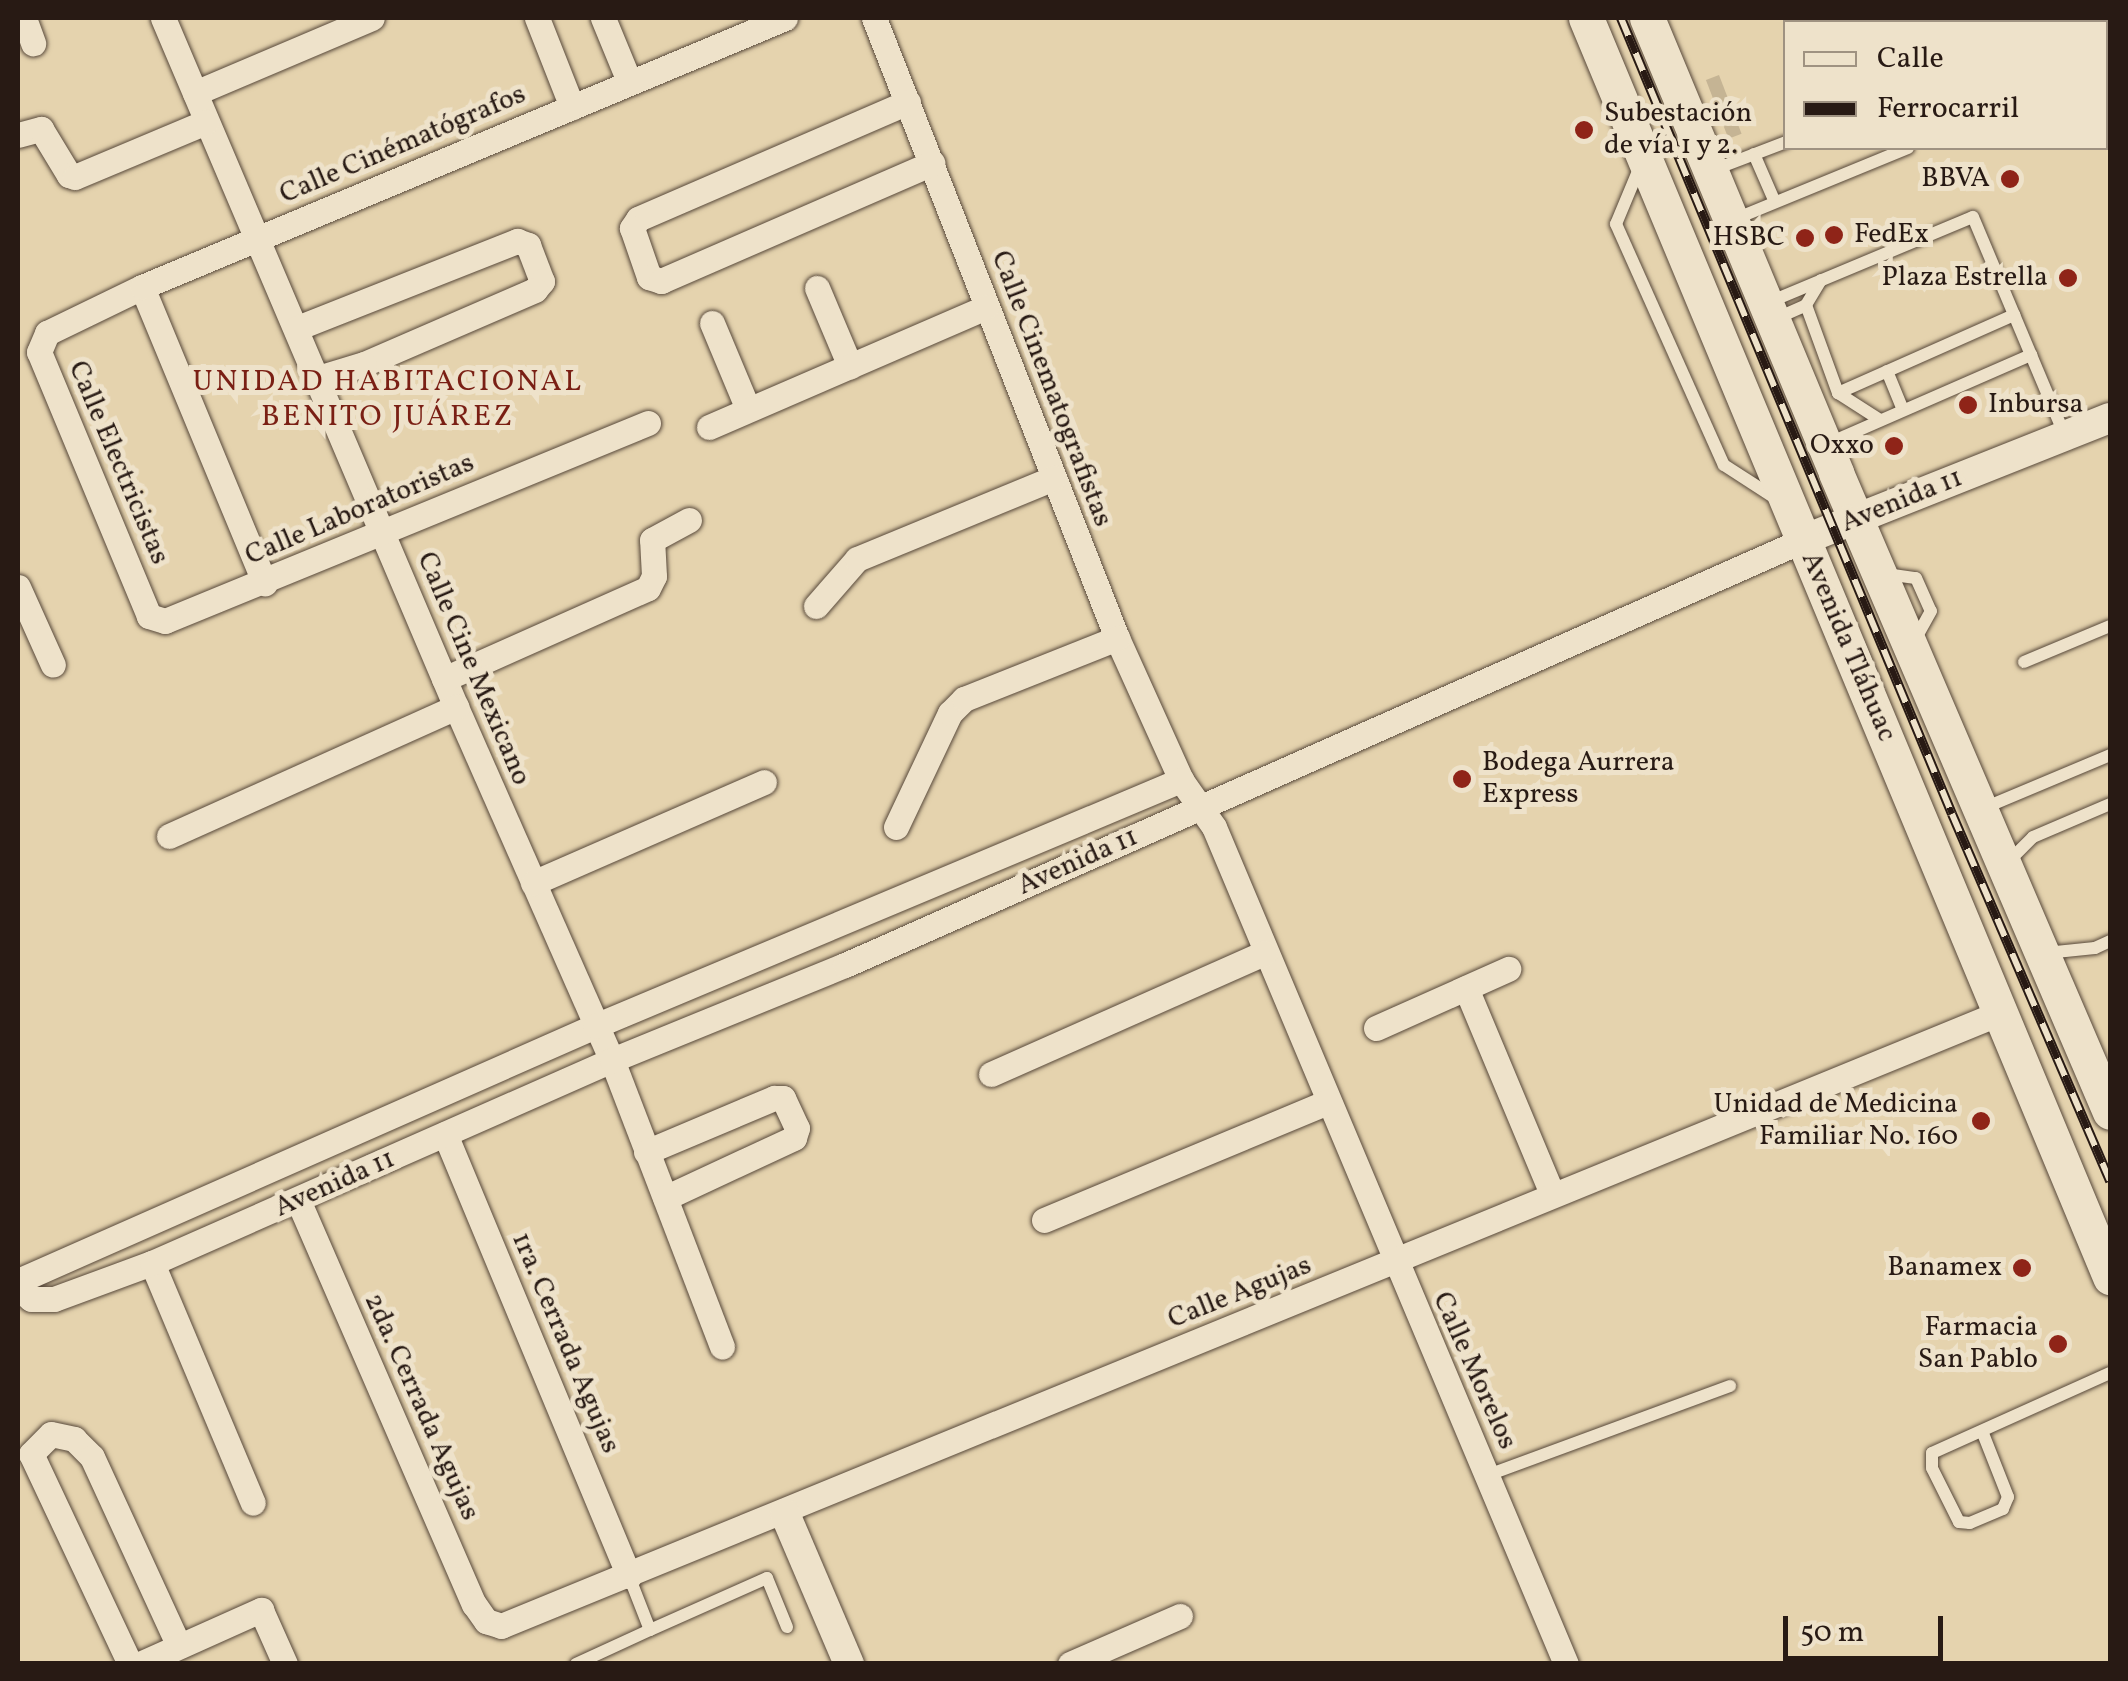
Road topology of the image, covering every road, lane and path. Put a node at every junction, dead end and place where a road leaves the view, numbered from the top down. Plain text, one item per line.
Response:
1 (24, 18) edge
2 (163, 18) edge
3 (372, 18) edge
4 (537, 18) edge
5 (602, 18) edge
6 (785, 18) edge
7 (874, 18) edge
8 (1586, 18) edge
9 (1647, 18) edge
10 (742, 26) edge
11 (34, 43) dead end
12 (629, 80) junction
13 (196, 93) junction
14 (908, 102) junction
15 (572, 107) junction
16 (206, 122) junction
17 (18, 135) edge
18 (1783, 143) edge
19 (1903, 150) edge
20 (1754, 154) junction
21 (1644, 157) junction
22 (932, 163) junction
23 (1711, 171) junction
24 (1774, 200) junction
25 (1733, 220) junction
26 (260, 238) junction
27 (1820, 280) junction
28 (142, 288) junction
29 (816, 288) dead end
30 (1806, 305) junction
31 (986, 307) junction
32 (1770, 312) junction
33 (2014, 314) junction
34 (712, 323) dead end
35 (297, 328) junction
36 (47, 333) joint
37 (2031, 355) junction
38 (850, 366) junction
39 (1887, 371) junction
40 (318, 378) junction
41 (1838, 393) junction
42 (748, 409) junction
43 (1903, 410) junction
44 (2110, 418) edge
45 (1880, 420) junction
46 (648, 423) dead end
47 (709, 427) dead end
48 (2065, 436) junction
49 (1825, 445) junction
50 (1054, 478) junction
51 (1788, 506) junction
52 (689, 520) dead end
53 (1856, 520) junction
54 (382, 534) junction
55 (1804, 540) junction
56 (264, 584) junction
57 (18, 587) edge
58 (816, 606) dead end
59 (149, 616) joint
60 (2110, 626) edge
61 (1116, 638) junction
62 (2024, 662) dead end
63 (53, 664) dead end
64 (444, 679) junction
65 (456, 708) junction
66 (2110, 755) edge
67 (1181, 780) junction
68 (764, 782) dead end
69 (2110, 804) edge
70 (1199, 809) junction
71 (1981, 809) junction
72 (896, 827) dead end
73 (169, 836) dead end
74 (2005, 866) junction
75 (533, 883) junction
76 (828, 929) junction
77 (2110, 942) edge
78 (1264, 952) junction
79 (2044, 954) junction
80 (845, 965) junction
81 (1508, 969) dead end
82 (1466, 988) junction
83 (2002, 1012) junction
84 (595, 1026) junction
85 (1376, 1028) dead end
86 (612, 1060) junction
87 (991, 1074) dead end
88 (1328, 1102) junction
89 (2110, 1112) edge
90 (445, 1134) junction
91 (646, 1152) junction
92 (1552, 1194) junction
93 (665, 1198) junction
94 (298, 1200) junction
95 (1044, 1220) dead end
96 (1393, 1262) junction
97 (152, 1263) junction
98 (2110, 1277) edge
99 (18, 1284) edge
100 (722, 1346) dead end
101 (2110, 1373) edge
102 (1730, 1386) dead end
103 (1982, 1432) junction
104 (24, 1449) edge
105 (1488, 1475) junction
106 (253, 1503) dead end
107 (785, 1514) junction
108 (629, 1576) junction
109 (1180, 1616) dead end
110 (501, 1626) joint
111 (786, 1627) dead end
112 (650, 1630) junction
113 (179, 1646) junction
114 (130, 1664) edge
115 (140, 1664) edge
116 (285, 1664) edge
117 (576, 1664) edge
118 (849, 1664) edge
119 (1070, 1664) edge
120 (1566, 1664) edge

1 - 11 street
2 - 13 street, Calle Cine Mexicano
3 - 13 street
4 - 15 street
5 - 12 street
6 - 10 street, Calle Cinématógrafos
7 - 14 street, Calle Cinematografistas
8 - 21 main road, Avenida Tláhuac
9 - 23 main road, Avenida Tláhuac
10 - 12 street, Calle Cinématógrafos
12 - 15 street, Calle Cinématógrafos
13 - 16 street, Calle Cine Mexicano
14 - 22 street, Calle Cinematografistas
14 - 22 street
15 - 26 street, Calle Cinématógrafos
16 - 17 street
16 - 26 street, Calle Cine Mexicano
18 - 20 lane
19 - 24 lane
20 - 23 lane
20 - 24 lane
21 - 51 main road, Avenida Tláhuac
21 - 51 lane
22 - 31 street, Calle Cinematografistas
23 - 25 main road, Avenida Tláhuac
24 - 25 lane
25 - 32 main road, Avenida Tláhuac
26 - 28 street, Calle Cinématógrafos
26 - 35 street, Calle Cine Mexicano
27 - 30 lane
27 - 32 lane
27 - 33 lane
28 - 36 street, Calle Cinématógrafos
28 - 56 street
29 - 38 street
30 - 32 lane
30 - 41 lane
31 - 38 street
31 - 50 street, Calle Cinematografistas
32 - 49 main road, Avenida Tláhuac
33 - 37 lane
33 - 39 lane
34 - 42 street
35 - 40 street, Calle Cine Mexicano
35 - 40 street
36 - 59 street, Calle Electricistas
37 - 43 lane
37 - 48 lane
38 - 42 street
39 - 41 lane
39 - 43 lane
40 - 54 street, Calle Cine Mexicano
41 - 45 lane
42 - 47 street
43 - 45 lane
44 - 48 street, Avenida 11
45 - 49 lane
46 - 54 street, Calle Laboratoristas
48 - 53 street, Avenida 11
49 - 53 main road, Avenida Tláhuac
50 - 58 street
50 - 61 street, Calle Cinematografistas
51 - 55 main road, Avenida Tláhuac
52 - 64 street
53 - 55 street, Avenida 11
53 - 71 main road, Avenida Tláhuac
54 - 56 street, Calle Laboratoristas
54 - 64 street, Calle Cine Mexicano
55 - 70 street, Avenida 11
55 - 83 main road, Avenida Tláhuac
56 - 59 street, Calle Laboratoristas
57 - 63 street
60 - 62 lane
61 - 67 street, Calle Cinematografistas
61 - 72 street
64 - 65 street, Calle Cine Mexicano
65 - 73 street
65 - 75 street, Calle Cine Mexicano
66 - 71 lane
67 - 70 street, Calle Morelos
67 - 76 street, Avenida 11
68 - 75 street
69 - 74 lane
70 - 78 street, Calle Morelos
70 - 80 street, Avenida 11
71 - 74 main road, Avenida Tláhuac
74 - 79 main road, Avenida Tláhuac
75 - 84 street, Calle Cine Mexicano
76 - 80 street
76 - 84 street, Avenida 11
77 - 79 lane
78 - 87 street
78 - 88 street, Calle Morelos
79 - 89 main road, Avenida Tláhuac
80 - 86 street, Avenida 11
81 - 82 street
82 - 85 street
82 - 92 street
83 - 92 street, Calle Agujas
83 - 98 main road, Avenida Tláhuac
84 - 86 street, Calle Cine Mexicano
84 - 99 street, Avenida 11
86 - 90 street, Avenida 11
86 - 91 street, Calle Cine Mexicano
88 - 95 street
88 - 96 street, Calle Morelos
90 - 94 street, Avenida 11
90 - 108 street, 1ra. Cerrada Agujas
91 - 93 street, Calle Cine Mexicano
91 - 93 street
92 - 96 street, Calle Agujas
93 - 100 street, Calle Cine Mexicano
94 - 97 street, Avenida 11
94 - 110 street, 2da. Cerrada Agujas
96 - 105 street, Calle Morelos
96 - 107 street, Calle Agujas
97 - 99 street, Avenida 11
97 - 106 street
101 - 103 lane
102 - 105 lane
103 - 103 lane
104 - 113 street
104 - 114 street
105 - 120 street, Calle Morelos
107 - 108 street, Calle Agujas
107 - 118 street
108 - 110 street, Calle Agujas
108 - 112 lane
109 - 119 street
111 - 112 lane
112 - 117 lane
113 - 115 street
113 - 116 street

